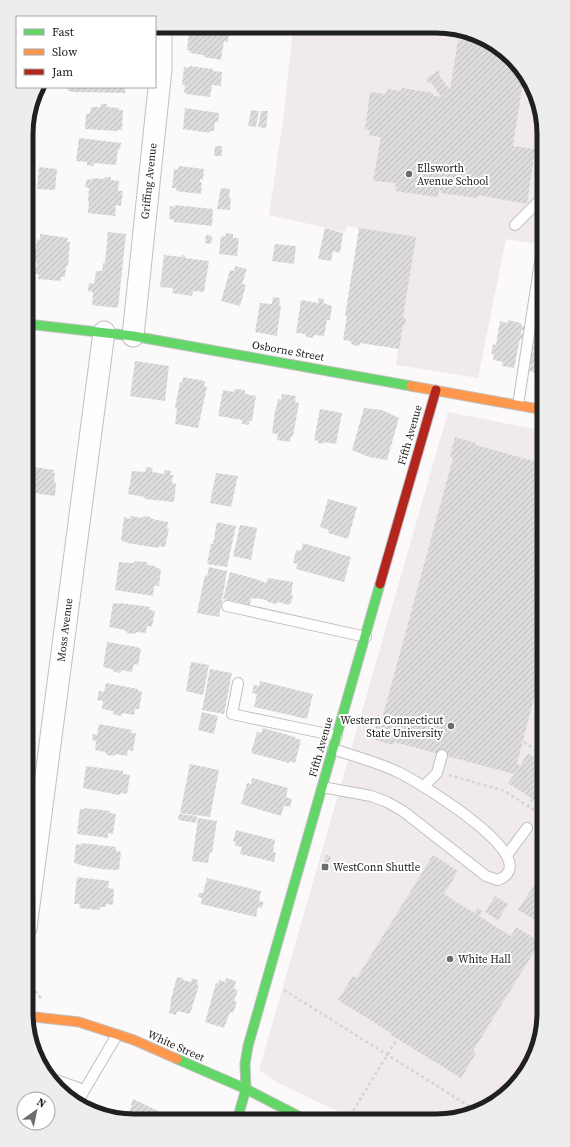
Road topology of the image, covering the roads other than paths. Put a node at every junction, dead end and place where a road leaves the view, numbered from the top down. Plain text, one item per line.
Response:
1 (161, 33) edge
2 (537, 203) edge
3 (515, 225) dead end
4 (537, 282) edge
5 (33, 325) edge
6 (104, 332) junction
7 (133, 336) junction
8 (436, 390) junction
9 (518, 405) junction
10 (537, 409) edge
11 (227, 606) dead end
12 (366, 637) junction
13 (238, 684) dead end
14 (337, 736) junction
15 (333, 749) junction
16 (442, 755) dead end
17 (424, 786) junction
18 (322, 787) junction
19 (526, 828) dead end
20 (507, 855) junction
21 (33, 864) edge
22 (33, 1017) edge
23 (117, 1035) junction
24 (59, 1081) edge
25 (246, 1089) junction
26 (84, 1090) junction
27 (80, 1098) edge
28 (239, 1114) edge
29 (294, 1114) edge

1 - 7 street, Griffing Avenue
2 - 3 lane
4 - 9 lane
5 - 6 main road, Osborne Street
6 - 7 main road, Osborne Street
6 - 21 street, Moss Avenue
7 - 8 main road, Osborne Street
8 - 9 main road, Osborne Street
8 - 12 main road, Fifth Avenue
9 - 10 main road, Osborne Street
11 - 12 lane
12 - 14 main road, Fifth Avenue
13 - 14 lane
14 - 15 main road, Fifth Avenue
15 - 17 lane
15 - 18 main road, Fifth Avenue
16 - 17 lane
17 - 20 lane
18 - 20 lane
18 - 25 main road, Fifth Avenue
19 - 20 lane
22 - 23 main road, White Street
23 - 25 main road, White Street
23 - 26 lane
24 - 26 lane
25 - 28 main road, Fifth Avenue
25 - 29 main road, White Street
26 - 27 lane

